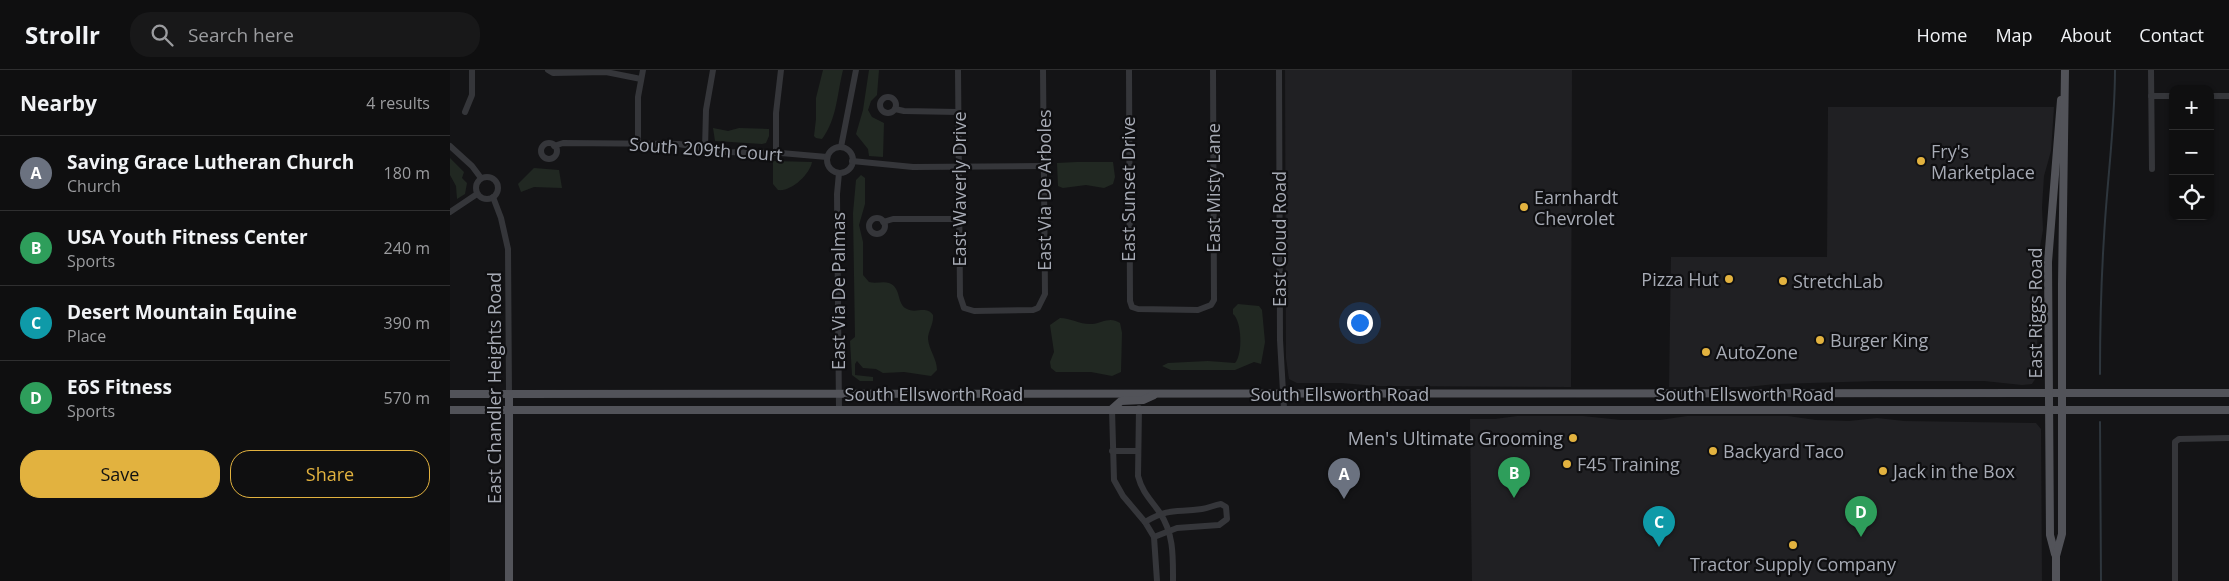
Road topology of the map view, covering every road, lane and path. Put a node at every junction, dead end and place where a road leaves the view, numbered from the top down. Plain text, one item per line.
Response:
1 (472, 70) edge
2 (548, 70) edge
3 (643, 70) edge
4 (713, 70) edge
5 (781, 70) edge
6 (856, 70) edge
7 (958, 70) edge
8 (1044, 70) edge
9 (1129, 70) edge
10 (1213, 70) edge
11 (1279, 70) edge
12 (2064, 70) edge
13 (2151, 70) edge
14 (641, 78) junction
15 (2151, 96) junction
16 (2169, 96) edge
17 (2214, 96) edge
18 (2229, 96) edge
19 (895, 109) dead end
20 (465, 112) dead end
21 (958, 112) junction
22 (638, 143) junction
23 (450, 146) edge
24 (554, 146) dead end
25 (842, 147) junction
26 (705, 149) junction
27 (776, 153) junction
28 (827, 158) junction
29 (852, 161) junction
30 (1044, 166) junction
31 (959, 167) junction
32 (2152, 168) dead end
33 (839, 173) junction
34 (481, 178) junction
35 (477, 194) junction
36 (493, 197) junction
37 (450, 212) edge
38 (959, 219) junction
39 (884, 222) dead end
40 (1211, 306) joint
41 (964, 308) joint
42 (2050, 391) junction
43 (2062, 391) junction
44 (2229, 392) edge
45 (1158, 393) junction
46 (1282, 393) junction
47 (1507, 393) junction
48 (1674, 393) junction
49 (450, 394) edge
50 (509, 394) junction
51 (839, 394) junction
52 (1139, 408) junction
53 (1284, 408) junction
54 (509, 409) junction
55 (1112, 409) junction
56 (1509, 409) junction
57 (1674, 409) junction
58 (450, 410) edge
59 (839, 410) junction
60 (2229, 410) edge
61 (2049, 411) junction
62 (2063, 411) junction
63 (2229, 438) edge
64 (1112, 451) junction
65 (1138, 451) junction
66 (1160, 513) junction
67 (1145, 522) junction
68 (1169, 531) junction
69 (1154, 537) junction
70 (2056, 556) junction
71 (509, 581) edge
72 (1157, 581) edge
73 (1174, 581) edge
74 (2056, 581) edge
75 (2175, 581) edge

1 - 20 street
2 - 14 street
3 - 14 street
4 - 26 street
5 - 27 street
6 - 25 street
7 - 21 street, East Waverly Drive
8 - 30 street, East Via De Arboles
9 - 40 street, East Sunset Drive
10 - 40 street, East Misty Lane
11 - 46 street, East Cloud Road
12 - 42 main road, East Riggs Road
12 - 43 main road, East Riggs Road
13 - 15 street
14 - 22 street
15 - 16 street
15 - 32 street
17 - 18 street
19 - 21 street
21 - 31 street, East Waverly Drive
22 - 24 street, South 209th Court
22 - 26 street, South 209th Court
23 - 34 street, East Chandler Heights Road
25 - 28 street
25 - 29 street
26 - 27 street, South 209th Court
27 - 28 street, South 209th Court
28 - 33 street
29 - 31 street
29 - 33 street
30 - 31 street
30 - 41 street, East Via De Arboles
31 - 38 street, East Waverly Drive
33 - 51 street, East Via De Palmas
34 - 35 street
34 - 36 street, East Chandler Heights Road
35 - 36 street
35 - 37 street
36 - 50 street, East Chandler Heights Road
38 - 39 street
38 - 41 street, East Waverly Drive
42 - 43 main road, South Ellsworth Road
42 - 48 main road, South Ellsworth Road
42 - 61 main road, East Riggs Road
43 - 44 main road, South Ellsworth Road
43 - 62 main road, East Riggs Road
45 - 46 main road, South Ellsworth Road
45 - 51 main road, South Ellsworth Road
45 - 55 main road
46 - 47 main road, South Ellsworth Road
46 - 53 street, East Cloud Road
47 - 48 main road, South Ellsworth Road
47 - 56 main road
48 - 57 main road
49 - 50 main road, South Ellsworth Road
50 - 51 main road, South Ellsworth Road
50 - 54 main road, East Chandler Heights Road
51 - 59 street, East Via De Palmas
52 - 53 main road, South Ellsworth Road
52 - 55 main road, South Ellsworth Road
52 - 65 street
53 - 56 main road, South Ellsworth Road
54 - 58 main road, South Ellsworth Road
54 - 59 main road, South Ellsworth Road
54 - 71 main road, East Chandler Heights Road
55 - 59 main road, South Ellsworth Road
55 - 64 street
56 - 57 main road, South Ellsworth Road
57 - 61 main road, South Ellsworth Road
60 - 62 main road, South Ellsworth Road
61 - 62 main road, South Ellsworth Road
61 - 70 main road, East Riggs Road
62 - 70 main road, East Riggs Road
63 - 75 street
64 - 65 street
64 - 67 street
65 - 66 street
66 - 67 street
66 - 68 street
66 - 68 street
67 - 69 street
68 - 69 street
68 - 73 street
69 - 72 street
70 - 74 main road, East Riggs Road

